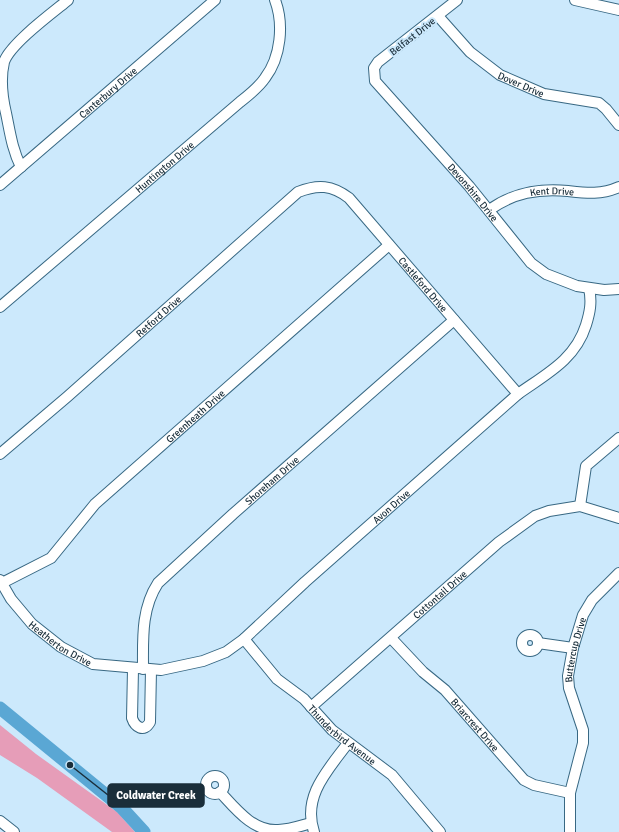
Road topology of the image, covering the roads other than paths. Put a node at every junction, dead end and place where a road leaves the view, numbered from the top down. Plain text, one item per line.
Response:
1 (68, 0) edge
2 (215, 0) edge
3 (275, 0) edge
4 (457, 0) edge
5 (575, 0) edge
6 (619, 10) edge
7 (438, 16) junction
8 (373, 74) joint
9 (619, 124) edge
10 (21, 167) junction
11 (0, 185) edge
12 (320, 186) joint
13 (619, 187) edge
14 (489, 210) junction
15 (389, 245) junction
16 (589, 288) junction
17 (619, 289) edge
18 (0, 307) edge
19 (454, 320) junction
20 (518, 394) junction
21 (619, 438) edge
22 (0, 454) edge
23 (580, 506) junction
24 (619, 518) edge
25 (619, 573) edge
26 (1, 582) edge
27 (244, 638) junction
28 (391, 638) junction
29 (538, 643) dead end
30 (573, 648) junction
31 (142, 670) junction
32 (311, 707) junction
33 (348, 743) junction
34 (220, 792) dead end
35 (570, 793) junction
36 (0, 821) edge
37 (313, 828) edge
38 (14, 832) edge
39 (440, 832) edge
40 (570, 832) edge

1 - 10 street
2 - 10 street, Canterbury Drive
3 - 18 street, Huntington Drive
4 - 7 street, Belfast Drive
5 - 6 street
7 - 8 street, Belfast Drive
7 - 9 street, Dover Drive
8 - 14 street, Devonshire Drive
10 - 11 street, Canterbury Drive
12 - 15 street, Castleford Drive
12 - 22 street, Retford Drive
13 - 14 street, Kent Drive
14 - 16 street, Devonshire Drive
15 - 19 street, Castleford Drive
15 - 26 street, Greenheath Drive
16 - 17 street, Devonshire Drive
16 - 20 street, Avon Drive
19 - 20 street, Castleford Drive
19 - 31 street, Shoreham Drive
20 - 27 street, Avon Drive
21 - 23 street
23 - 24 street
23 - 28 street, Cottontail Drive
25 - 30 street, Buttercup Drive
26 - 31 street, Heatherton Drive
27 - 31 street, Avon Drive
27 - 32 street, Thunderbird Avenue
28 - 32 street, Cottontail Drive
28 - 35 street, Briarcrest Drive
29 - 30 street
30 - 35 street, Buttercup Drive
31 - 31 street
32 - 33 street, Thunderbird Avenue
33 - 37 street
33 - 39 street, Thunderbird Avenue
34 - 37 street
35 - 40 street, Buttercup Drive
36 - 38 street

